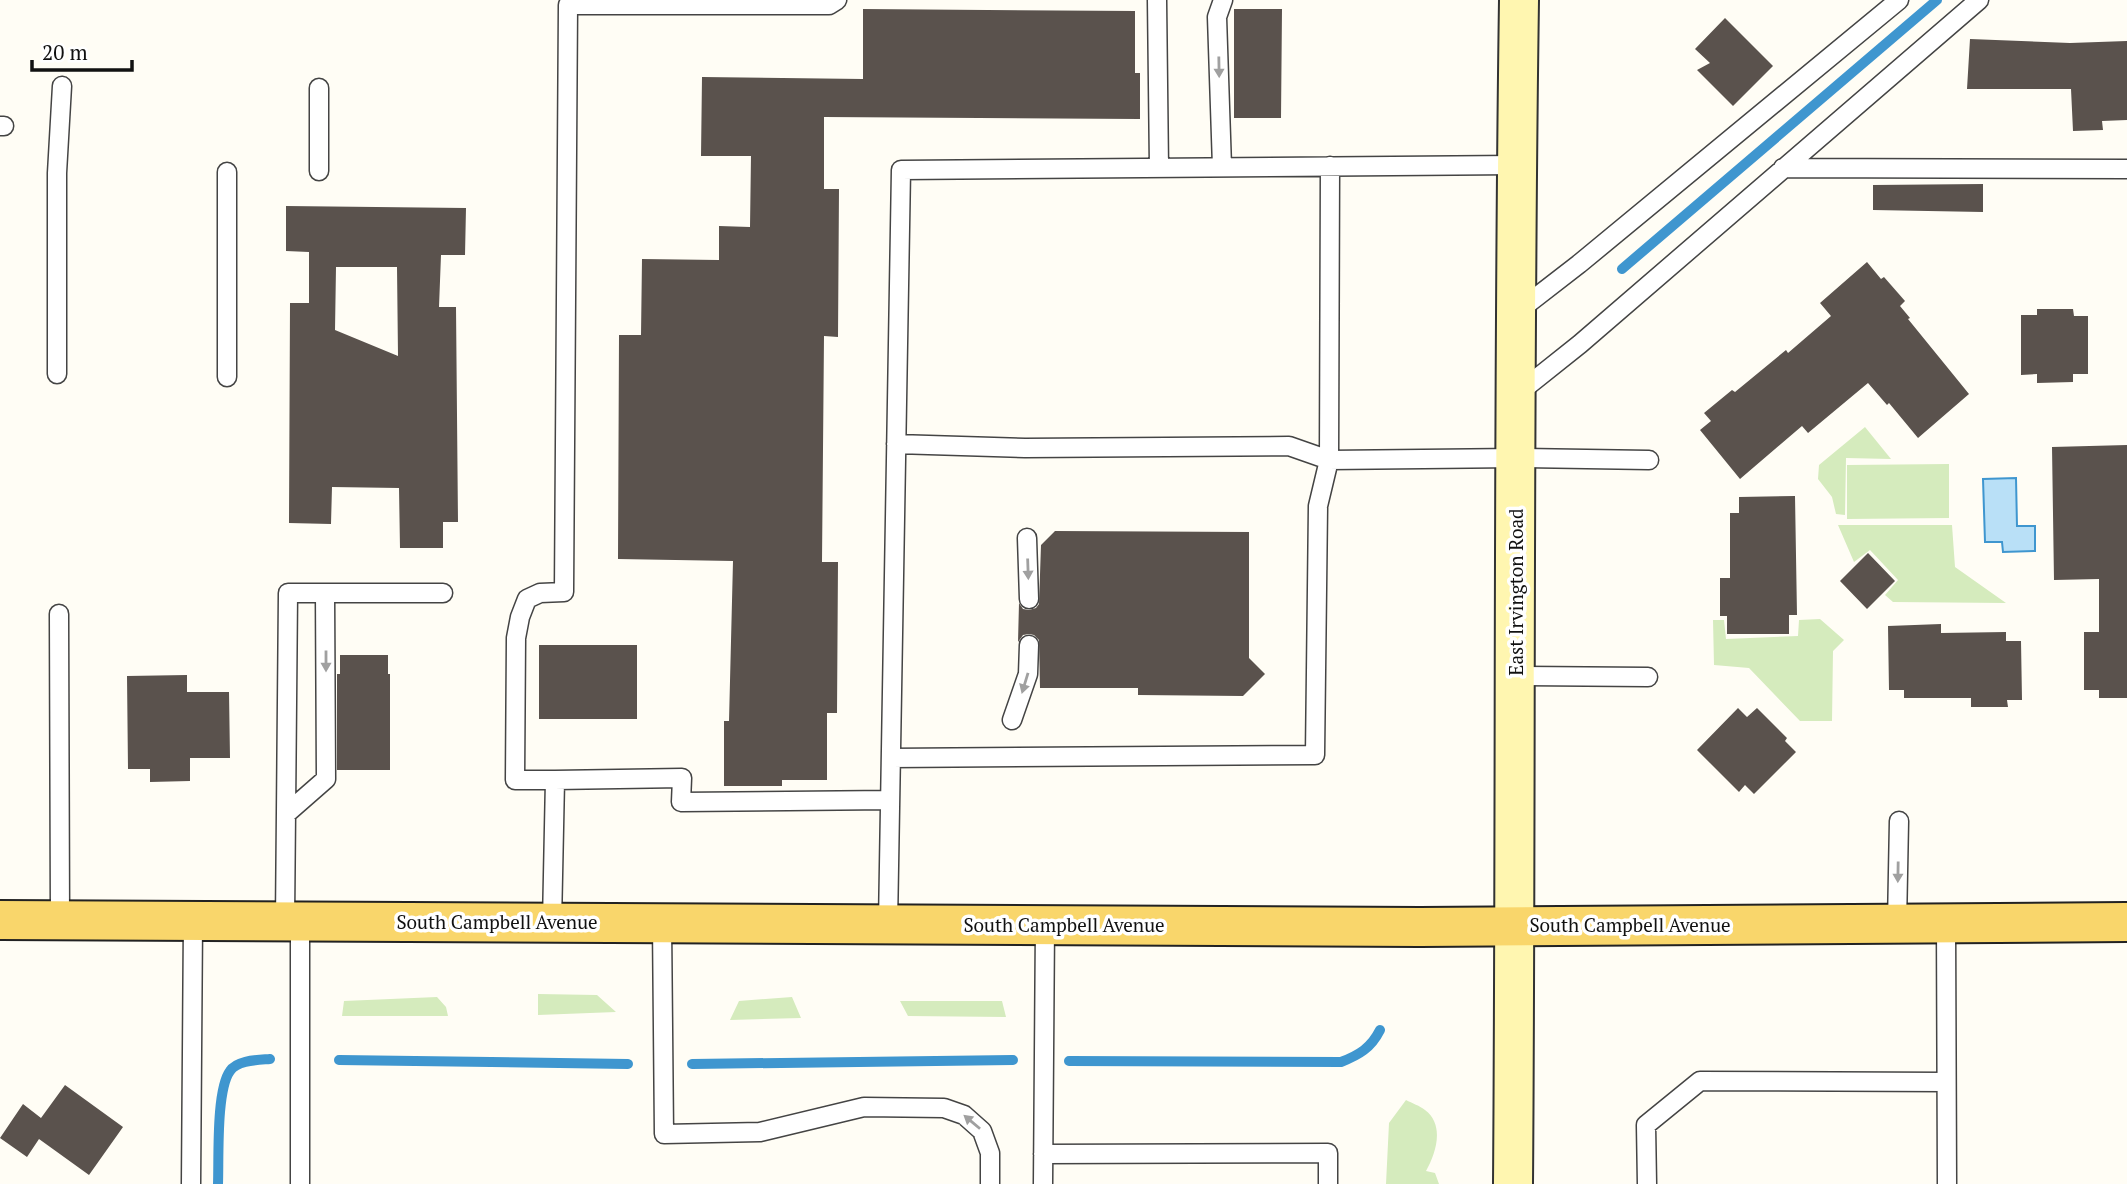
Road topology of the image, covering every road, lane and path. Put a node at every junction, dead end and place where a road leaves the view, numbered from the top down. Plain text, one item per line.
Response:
1 (837, 0) edge
2 (1157, 0) edge
3 (1223, 0) edge
4 (1519, 0) edge
5 (1899, 0) edge
6 (1979, 0) edge
7 (62, 86) dead end
8 (319, 88) dead end
9 (1516, 164) junction
10 (1330, 166) junction
11 (1222, 167) junction
12 (1158, 168) junction
13 (1783, 168) junction
14 (2127, 169) edge
15 (319, 171) dead end
16 (227, 172) dead end
17 (1517, 312) junction
18 (57, 374) dead end
19 (228, 377) dead end
20 (1516, 396) junction
21 (896, 444) junction
22 (1517, 458) junction
23 (1329, 460) junction
24 (1649, 460) dead end
25 (1027, 538) dead end
26 (326, 593) junction
27 (443, 593) dead end
28 (1029, 599) dead end
29 (59, 614) dead end
30 (1029, 645) dead end
31 (1515, 676) junction
32 (1648, 677) dead end
33 (1012, 720) dead end
34 (891, 758) junction
35 (555, 780) junction
36 (890, 800) junction
37 (286, 814) junction
38 (1899, 821) dead end
39 (0, 920) edge
40 (60, 920) junction
41 (193, 921) junction
42 (292, 921) junction
43 (2127, 922) edge
44 (552, 923) junction
45 (662, 923) junction
46 (1947, 923) junction
47 (888, 924) junction
48 (1045, 924) junction
49 (1897, 924) junction
50 (1515, 926) junction
51 (1947, 1083) junction
52 (1043, 1154) junction
53 (191, 1184) edge
54 (300, 1184) edge
55 (990, 1184) edge
56 (1043, 1184) edge
57 (1328, 1184) edge
58 (1513, 1184) edge
59 (1647, 1184) edge
60 (1947, 1184) edge

1 - 35 lane
2 - 12 lane
3 -> 11 lane
4 - 9 main road, East Irvington Road
5 - 17 lane
6 - 13 lane
7 - 18 lane
8 - 15 lane
9 - 10 lane
9 - 17 main road, East Irvington Road
10 - 11 lane
10 - 23 lane
11 - 12 lane
12 - 21 lane
13 - 14 lane
13 - 20 lane
16 - 19 lane
17 - 20 main road, East Irvington Road
20 - 22 main road, East Irvington Road
21 - 23 lane
21 - 34 lane
22 - 23 lane
22 - 24 lane
22 - 31 main road, East Irvington Road
23 - 34 lane
25 -> 28 lane
26 - 27 lane
26 -> 37 lane
26 - 37 lane
29 - 40 lane
30 -> 33 lane
31 - 32 lane
31 - 50 main road, East Irvington Road
34 - 36 lane
35 - 36 lane
35 - 44 lane
36 - 47 lane
37 - 42 lane
38 -> 49 lane
39 - 40 main road, South Campbell Avenue
40 - 41 main road, South Campbell Avenue
41 - 42 main road, South Campbell Avenue
41 - 53 lane
42 - 44 main road, South Campbell Avenue
42 - 54 lane
43 - 46 main road, South Campbell Avenue
44 - 45 main road, South Campbell Avenue
45 - 47 main road, South Campbell Avenue
55 -> 45 lane
46 - 49 main road, South Campbell Avenue
46 - 51 lane
47 - 48 main road, South Campbell Avenue
48 - 50 main road, South Campbell Avenue
48 - 52 lane
49 - 50 main road, South Campbell Avenue
50 - 58 main road, East Irvington Road
51 - 59 lane
51 - 60 lane
52 - 56 lane
52 - 57 lane

